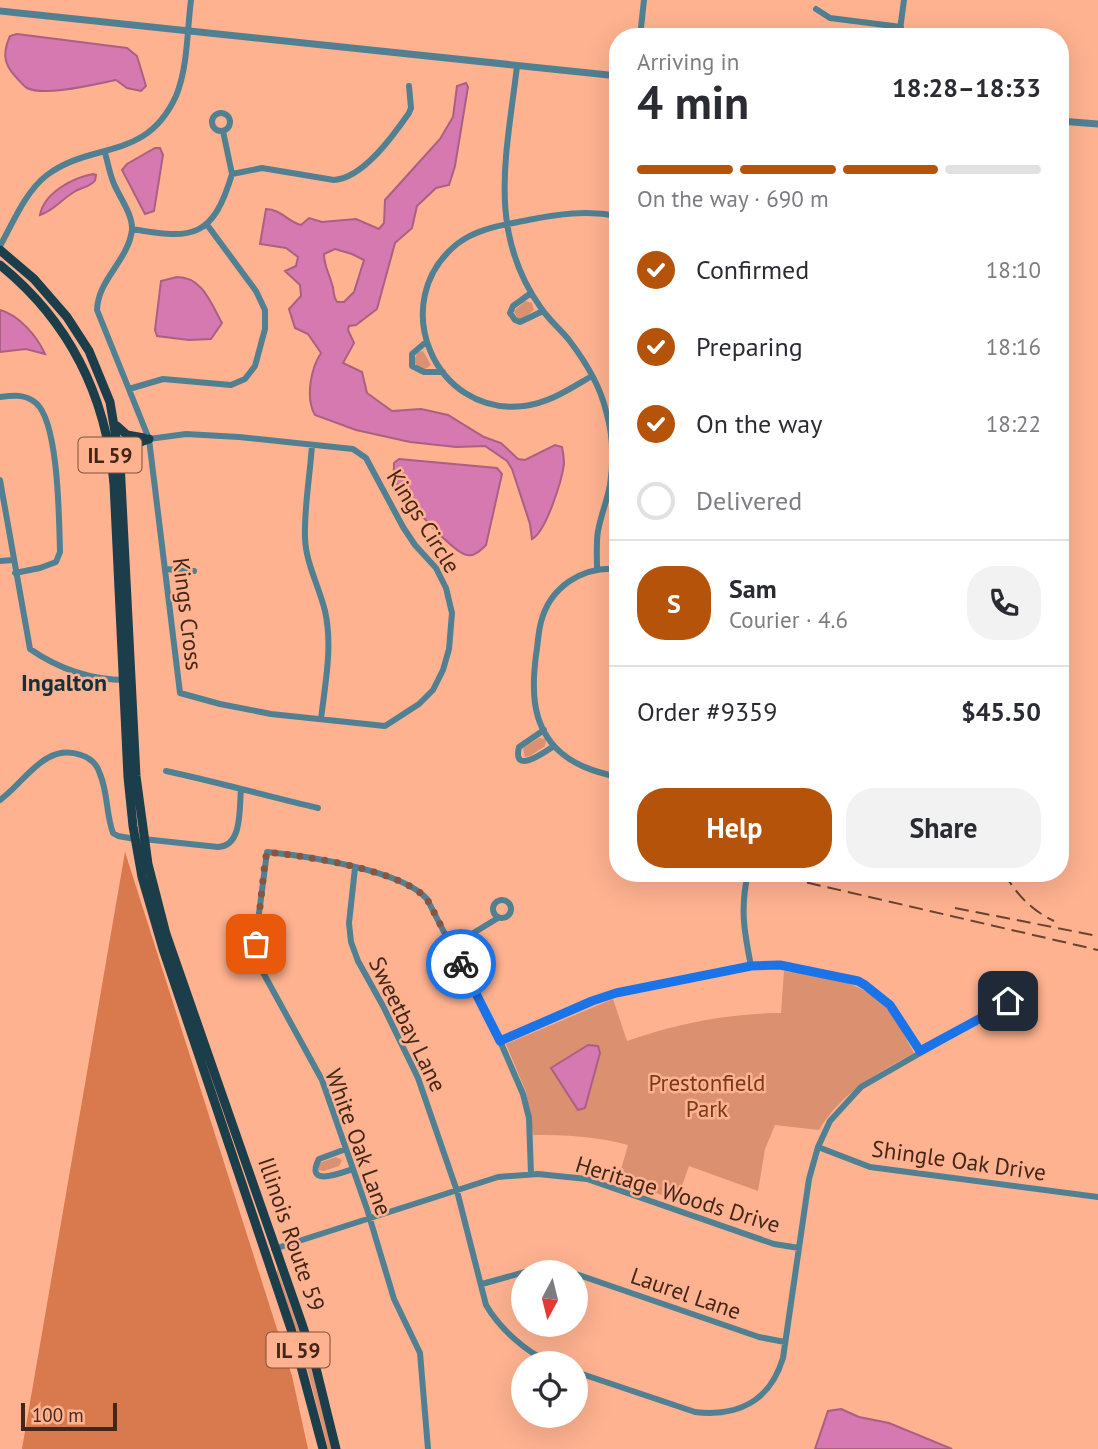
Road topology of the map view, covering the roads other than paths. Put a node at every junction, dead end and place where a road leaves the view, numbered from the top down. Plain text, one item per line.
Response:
1 (191, 0) edge
2 (643, 0) edge
3 (904, 0) edge
4 (816, 9) dead end
5 (0, 11) edge
6 (901, 27) joint
7 (641, 28) edge
8 (187, 31) junction
9 (517, 66) junction
10 (609, 75) edge
11 (409, 86) dead end
12 (1069, 122) edge
13 (1098, 124) edge
14 (223, 131) dead end
15 (105, 153) junction
16 (232, 174) junction
17 (609, 215) edge
18 (506, 225) junction
19 (208, 226) junction
20 (132, 229) junction
21 (0, 248) edge
22 (0, 265) edge
23 (531, 293) junction
24 (543, 311) junction
25 (426, 342) junction
26 (443, 372) junction
27 (592, 376) junction
28 (129, 389) junction
29 (0, 397) edge
30 (114, 421) junction
31 (609, 430) edge
32 (149, 439) junction
33 (312, 445) junction
34 (121, 478) junction
35 (0, 480) edge
36 (609, 489) edge
37 (13, 559) junction
38 (0, 561) edge
39 (597, 568) junction
40 (165, 569) junction
41 (609, 569) edge
42 (194, 571) dead end
43 (15, 573) junction
44 (127, 680) junction
45 (267, 713) joint
46 (321, 719) junction
47 (544, 730) junction
48 (554, 746) junction
49 (166, 771) dead end
50 (609, 774) edge
51 (241, 789) junction
52 (0, 800) edge
53 (318, 808) dead end
54 (139, 839) junction
55 (355, 868) junction
56 (746, 882) edge
57 (498, 918) dead end
58 (452, 946) junction
59 (751, 966) junction
60 (990, 1013) dead end
61 (500, 1041) junction
62 (920, 1051) junction
63 (818, 1147) junction
64 (346, 1149) junction
65 (353, 1169) junction
66 (531, 1174) junction
67 (457, 1191) junction
68 (1098, 1198) edge
69 (370, 1220) junction
70 (277, 1248) junction
71 (799, 1248) junction
72 (265, 1252) junction
73 (511, 1276) edge
74 (588, 1278) edge
75 (482, 1284) junction
76 (785, 1342) junction
77 (529, 1351) edge
78 (588, 1376) edge
79 (323, 1449) edge
80 (336, 1449) edge
81 (428, 1449) edge

1 - 8 street
2 - 7 street
3 - 6 street
4 - 6 street
5 - 8 street
8 - 9 street
8 - 15 street
9 - 10 street
9 - 18 street
11 - 16 street
12 - 13 street
14 - 16 street
15 - 20 street
15 - 21 street
16 - 19 street
17 - 18 street
18 - 23 street
18 - 25 street
19 - 20 street
19 - 28 street
20 - 28 street
21 - 30 main road, IL 59
22 - 44 main road, IL 59
23 - 24 street
23 - 24 street
24 - 27 street
25 - 26 street
25 - 26 street
26 - 27 street
27 - 31 street
28 - 32 street
29 - 43 street
30 - 32 main road
30 - 34 main road, IL 59
32 - 33 street
32 - 34 main road
32 - 40 street, Kings Cross
33 - 46 street
33 - 46 street, Kings Circle
34 - 44 main road, IL 59
35 - 37 street
36 - 39 street
37 - 38 street
37 - 43 street
39 - 41 street
39 - 47 street
40 - 42 street
40 - 45 street, Kings Cross
43 - 44 street
44 - 54 main road, IL 59
45 - 46 street, Kings Circle
47 - 48 street
47 - 48 street
48 - 50 street
49 - 51 street
51 - 53 street
51 - 54 street
52 - 54 street
54 - 70 main road, Illinois Route 59 / IL 59
54 - 72 main road, Illinois Route 59 / IL 59
55 - 58 street
55 - 64 street, White Oak Lane
55 - 67 street, Sweetbay Lane
56 - 59 street
57 - 58 street
58 - 61 street
59 - 61 street
59 - 62 street
60 - 62 street
61 - 66 street
62 - 63 street
63 - 68 street, Shingle Oak Drive
63 - 71 street
64 - 65 street, White Oak Lane
64 - 65 street
65 - 69 street, White Oak Lane
66 - 67 street, Heritage Woods Drive
66 - 71 street, Heritage Woods Drive
67 - 69 street, Heritage Woods Drive
67 - 75 street, Sweetbay Lane
69 - 70 street, Heritage Woods Drive
69 - 81 street, White Oak Lane
70 - 72 street, Heritage Woods Drive
70 - 80 main road, Illinois Route 59 / IL 59
71 - 76 street
72 - 79 main road, Illinois Route 59 / IL 59
73 - 75 street, Laurel Lane
74 - 76 street, Laurel Lane
75 - 77 street, Sweetbay Lane
76 - 78 street

